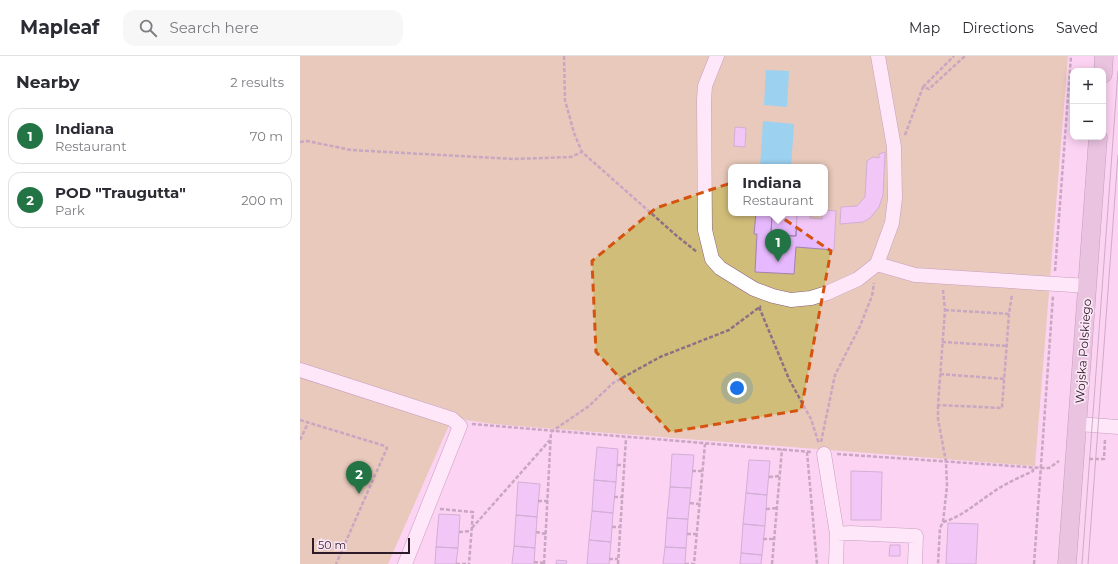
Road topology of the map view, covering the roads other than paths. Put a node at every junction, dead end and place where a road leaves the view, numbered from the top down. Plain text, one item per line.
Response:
1 (717, 56) edge
2 (878, 56) edge
3 (1104, 56) edge
4 (1103, 68) edge
5 (1098, 140) edge
6 (877, 264) junction
7 (1088, 286) junction
8 (300, 370) edge
9 (1078, 424) junction
10 (1112, 427) edge
11 (824, 454) road end
12 (837, 534) junction
13 (405, 564) edge
14 (836, 564) edge
15 (915, 564) edge
16 (1067, 564) edge

1 - 6 lane
2 - 6 lane
3 - 4 main road
5 - 7 main road, Wojska Polskiego
6 - 7 lane
7 - 9 main road, Wojska Polskiego
8 - 13 lane
9 - 10 lane
9 - 16 main road, Wojska Polskiego
11 - 12 lane
12 - 14 lane
12 - 15 lane

